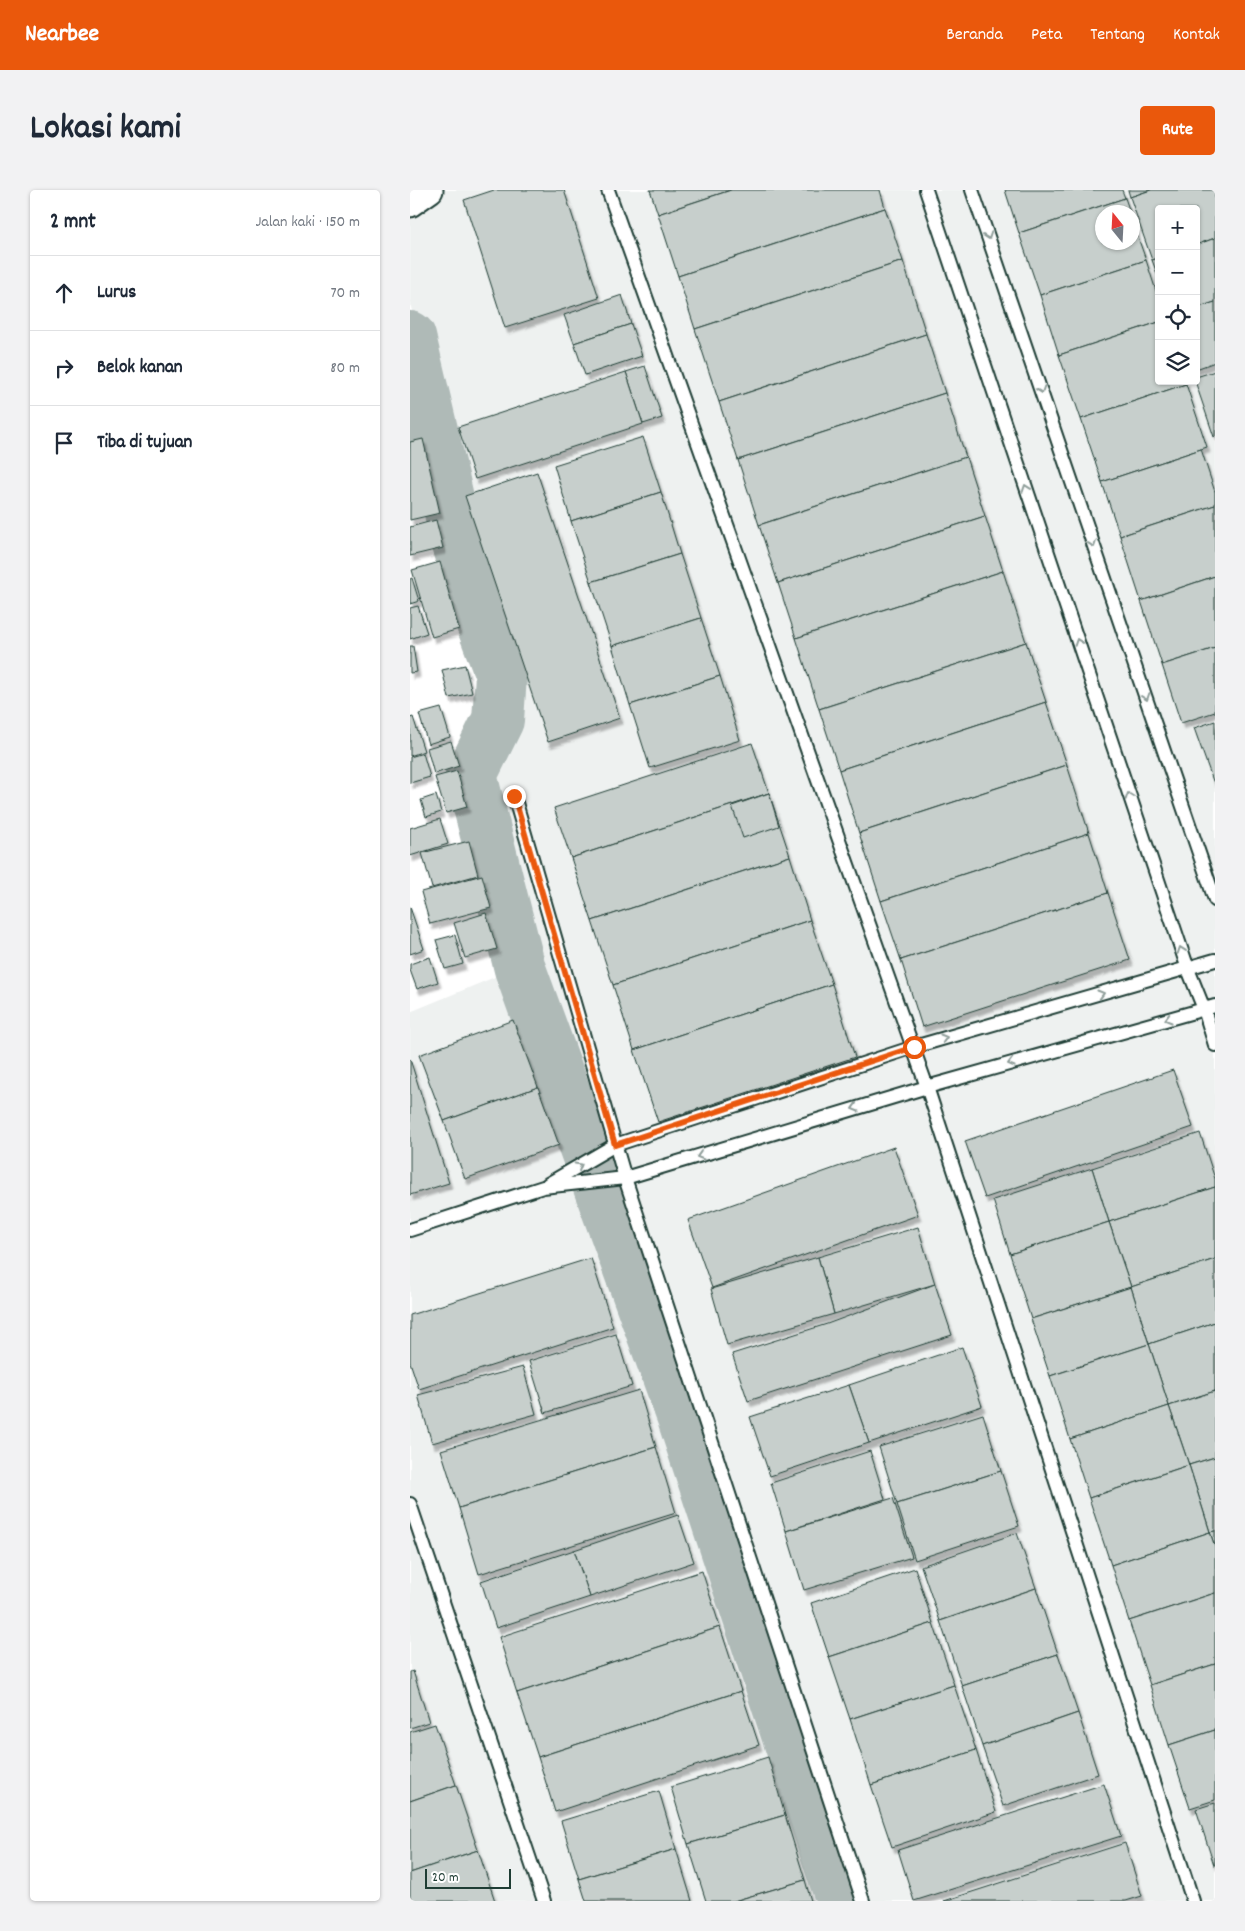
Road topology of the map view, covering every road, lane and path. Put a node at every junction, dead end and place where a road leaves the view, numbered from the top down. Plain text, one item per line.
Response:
1 (430, 190) edge
2 (608, 190) edge
3 (926, 190) edge
4 (972, 190) edge
5 (410, 204) edge
6 (514, 796) dead end
7 (1215, 900) edge
8 (1215, 960) edge
9 (1188, 969) junction
10 (1210, 1008) edge
11 (1215, 1045) edge
12 (914, 1047) junction
13 (928, 1086) junction
14 (615, 1145) junction
15 (625, 1178) junction
16 (543, 1187) junction
17 (410, 1230) edge
18 (410, 1504) edge
19 (544, 1901) edge
20 (863, 1901) edge
21 (1192, 1901) edge

1 - 5 street
2 - 12 lane
9 -> 3 lane
4 -> 7 lane
6 - 14 lane
8 - 9 lane
9 - 10 lane
12 -> 9 lane
10 - 11 lane
10 -> 13 lane
12 - 13 lane
12 - 14 lane
13 -> 15 lane
13 - 21 lane
14 - 15 lane
16 -> 14 lane
15 - 16 lane
15 - 20 lane
16 - 17 lane
18 - 19 lane

